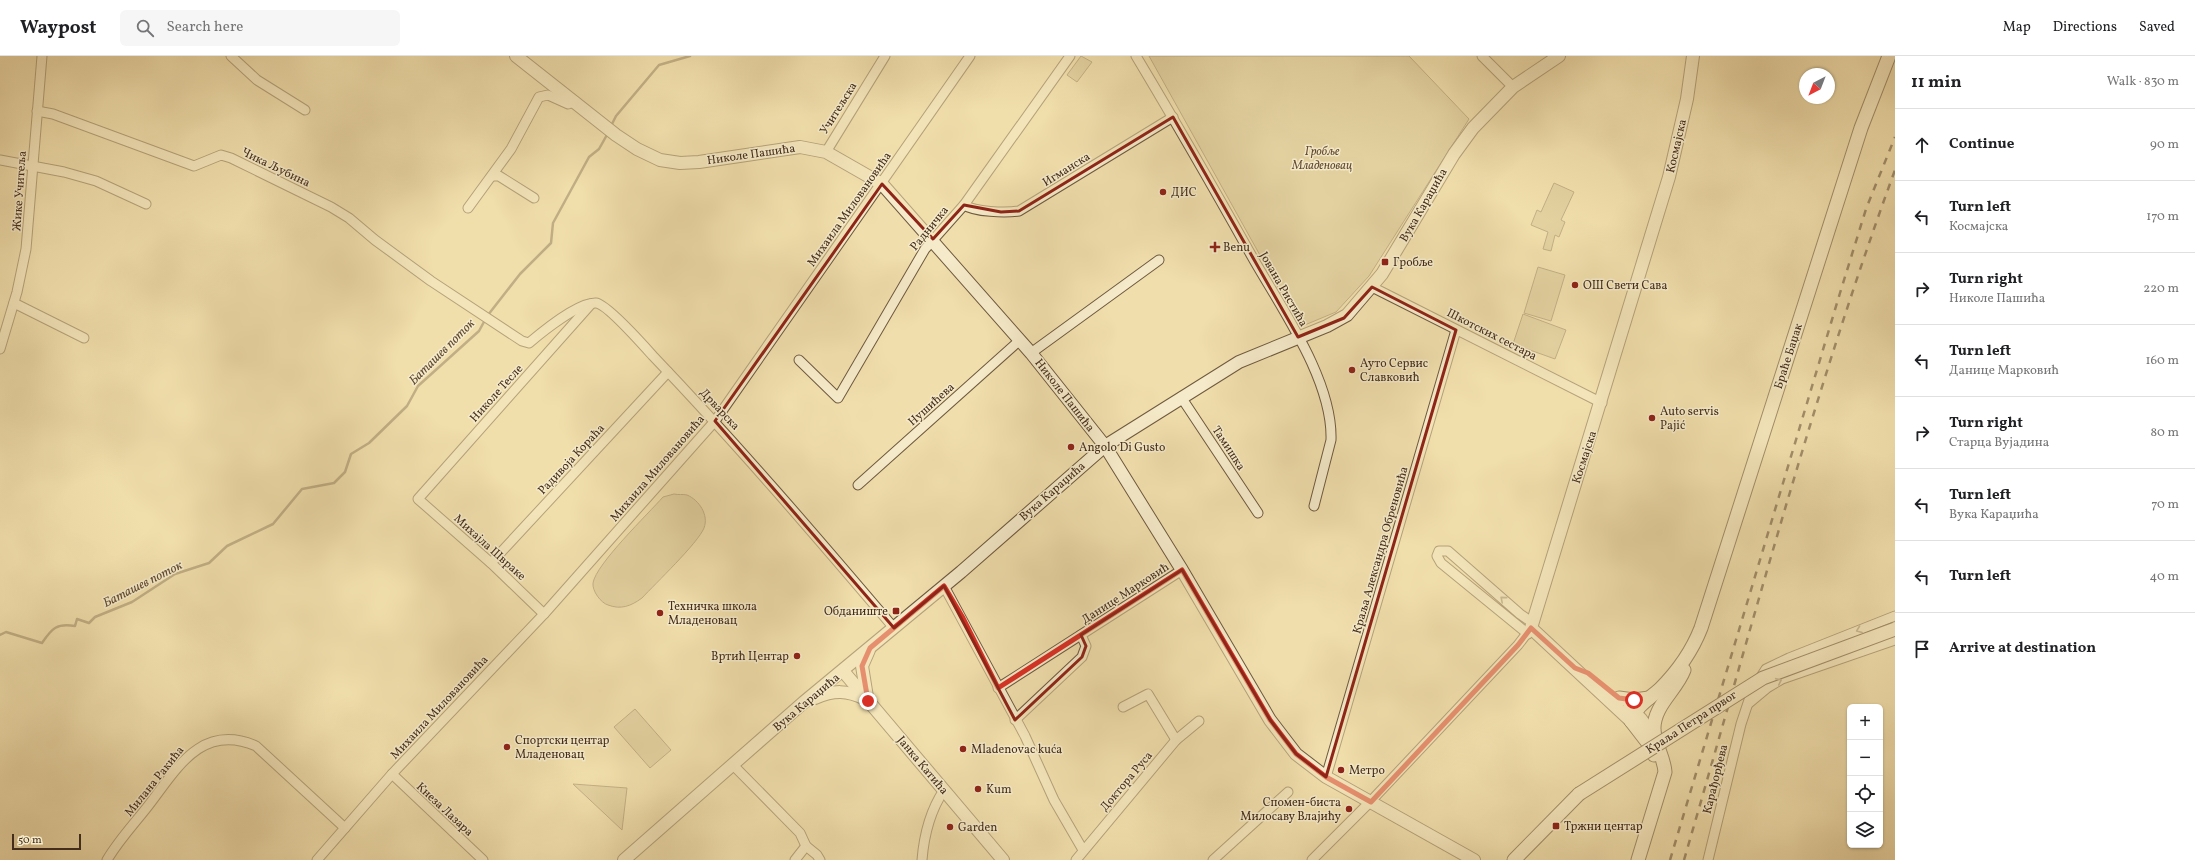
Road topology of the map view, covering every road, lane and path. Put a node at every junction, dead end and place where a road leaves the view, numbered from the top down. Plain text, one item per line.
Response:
1 (42, 56) edge
2 (230, 56) edge
3 (516, 56) edge
4 (885, 56) edge
5 (970, 56) edge
6 (1070, 56) edge
7 (1136, 56) edge
8 (1482, 56) edge
9 (1559, 56) edge
10 (1693, 56) edge
11 (1889, 56) edge
12 (1513, 87) junction
13 (575, 101) junction
14 (305, 110) dead end
15 (37, 112) junction
16 (1173, 117) junction
17 (826, 152) junction
18 (0, 160) edge
19 (34, 166) junction
20 (492, 176) junction
21 (882, 184) junction
22 (534, 198) dead end
23 (146, 204) dead end
24 (964, 205) junction
25 (468, 208) dead end
26 (933, 239) junction
27 (1159, 260) dead end
28 (1372, 287) junction
29 (14, 303) junction
30 (592, 304) junction
31 (1456, 330) junction
32 (1298, 337) junction
33 (84, 338) dead end
34 (1020, 340) junction
35 (0, 349) edge
36 (1031, 353) junction
37 (799, 360) dead end
38 (668, 372) junction
39 (1181, 397) junction
40 (1602, 403) junction
41 (715, 421) junction
42 (1105, 446) junction
43 (858, 486) dead end
44 (418, 499) joint
45 (1314, 506) dead end
46 (1258, 513) dead end
47 (491, 563) junction
48 (1182, 570) junction
49 (944, 586) junction
50 (544, 614) junction
51 (1895, 616) edge
52 (894, 628) junction
53 (1531, 628) junction
54 (1895, 629) edge
55 (1081, 635) junction
56 (1895, 640) edge
57 (870, 648) junction
58 (1687, 657) junction
59 (1575, 668) junction
60 (843, 670) junction
61 (998, 688) junction
62 (1619, 698) junction
63 (1649, 698) junction
64 (868, 701) junction
65 (804, 702) junction
66 (1748, 704) junction
67 (1661, 706) junction
68 (1123, 707) dead end
69 (1636, 718) junction
70 (1015, 720) junction
71 (1199, 721) dead end
72 (1655, 739) junction
73 (1176, 740) junction
74 (733, 765) junction
75 (392, 774) junction
76 (1326, 777) junction
77 (1661, 784) junction
78 (944, 790) junction
79 (1288, 792) dead end
80 (1371, 802) junction
81 (345, 828) junction
82 (806, 846) junction
83 (1083, 850) junction
84 (107, 860) edge
85 (317, 860) edge
86 (483, 860) edge
87 (624, 860) edge
88 (795, 860) edge
89 (820, 860) edge
90 (922, 860) edge
91 (1003, 860) edge
92 (1076, 860) edge
93 (1213, 860) edge
94 (1312, 860) edge
95 (1474, 860) edge
96 (1514, 860) edge
97 (1638, 860) edge
98 (1708, 860) edge

1 - 15 street, Жике Учитеља
2 - 14 street
3 - 13 street
4 - 17 street, Учитељска
5 - 21 street, Михаила Миловановића
6 - 24 street, Радничка
7 - 16 street, Јована Ристића
8 - 12 street
9 - 12 street, Вука Караџића
10 - 40 street, Космајска
11 - 58 main road, Браће Баџак
12 - 28 street, Вука Караџића
13 - 17 street, Николе Пашића
13 - 20 street
15 - 19 street, Жике Учитеља
15 - 30 street, Чика Љубина
16 - 24 street, Игманска
16 - 32 street, Јована Ристића
17 - 21 street, Николе Пашића
18 - 19 street
19 - 23 street
19 - 29 street, Жике Учитеља
20 - 22 street
20 - 25 street
21 - 26 street, Николе Пашића
21 - 41 street, Михаила Миловановића
24 - 26 street, Радничка
26 - 34 street, Николе Пашића
26 - 37 street, Радничка
27 - 36 street
28 - 31 street, Шкотских сестара
28 - 32 street, Вука Караџића
29 - 33 street
29 - 35 street, Жике Учитеља
30 - 38 street, Дрварска
30 - 44 street, Николе Тесле
31 - 40 street, Шкотских сестара
31 - 76 street, Краља Александра Обреновића
32 - 39 street, Вука Караџића
32 - 45 street, Јована Ристића
34 - 36 street, Николе Пашића
34 - 43 street, Нушићева
36 - 42 street, Николе Пашића
38 - 41 street, Дрварска
38 - 47 street, Радивоја Кораћа
39 - 42 street, Вука Караџића
39 - 46 street, Тамишка
40 - 53 street, Космајска
41 - 50 street, Михаила Миловановића
41 - 52 street, Дрварска
42 - 48 street, Николе Пашића
42 - 49 street, Вука Караџића
44 - 47 street, Михајла Швраке
47 - 50 street, Михајла Швраке
48 - 55 street, Данице Марковић
48 - 76 street, Николе Пашића
49 - 52 street, Вука Караџића
49 - 61 street
50 - 75 street, Михаила Миловановића
51 -> 66 street, Карађорђева
52 - 57 street, Вука Караџића
53 -> 53 street
53 - 59 street
53 - 80 street, Космајска
54 - 96 main road, Краља Петра првог, bridge
55 - 61 street, Данице Марковић
55 - 70 street, Данице Марковић
66 -> 56 street
57 - 60 street, Вука Караџића
57 - 64 street
58 - 63 main road, Браће Баџак
58 - 67 main road, Браће Баџак
59 - 62 street
59 - 69 street
60 - 64 street, Јанка Катића
60 - 65 street, Вука Караџића
61 - 70 street
62 - 63 main road
62 - 69 street
63 - 69 main road, Браће Баџак
64 - 65 street
64 - 78 street, Јанка Катића
65 - 74 street, Вука Караџића
66 - 98 street, Карађорђева
67 - 69 main road
67 - 72 main road, Браће Баџак
68 - 73 street
69 - 72 street
69 - 77 main road
70 - 83 street
71 - 73 street, Доктора Руса
72 - 77 main road, Браће Баџак
73 - 83 street, Доктора Руса
74 - 82 street
74 - 87 street, Вука Караџића
75 - 81 street, Михаила Миловановића
75 - 86 street, Кнеза Лазара
76 - 80 street, Николе Пашића
77 - 97 main road, Браће Баџак
78 - 90 street
78 - 91 street, Јанка Катића
79 - 93 street
80 - 94 street
80 - 95 street, Николе Пашића
81 - 84 street, Милана Ракића
81 - 85 street, Михаила Миловановића
82 - 88 street
82 - 89 street
83 - 92 street, Доктора Руса

